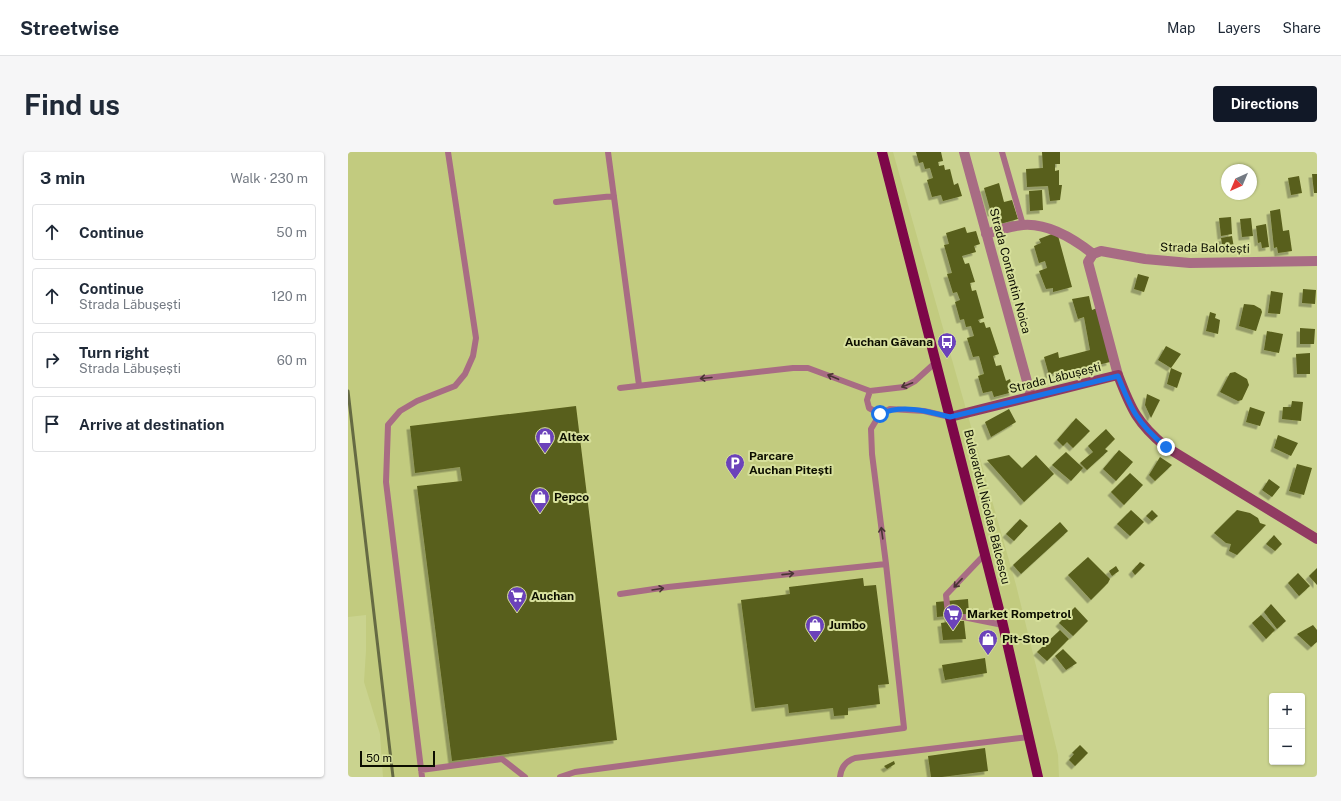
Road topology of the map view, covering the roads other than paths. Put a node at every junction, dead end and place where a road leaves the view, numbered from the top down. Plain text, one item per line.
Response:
1 (448, 152) edge
2 (608, 152) edge
3 (882, 152) edge
4 (964, 152) edge
5 (1002, 152) edge
6 (614, 196) junction
7 (556, 202) dead end
8 (1023, 224) junction
9 (986, 234) junction
10 (1093, 254) junction
11 (1317, 261) edge
12 (936, 362) junction
13 (1118, 376) junction
14 (639, 385) junction
15 (620, 388) dead end
16 (870, 391) junction
17 (1031, 396) junction
18 (880, 414) junction
19 (950, 417) junction
20 (1317, 539) edge
21 (985, 554) junction
22 (886, 564) junction
23 (620, 594) dead end
24 (1003, 625) junction
25 (1029, 738) junction
26 (421, 774) edge
27 (525, 777) edge
28 (560, 777) edge
29 (840, 777) edge
30 (1038, 777) edge

1 - 26 lane
2 - 6 lane
3 - 12 main road, Bulevardul Nicolae Bălcescu
4 - 9 street, Strada Contantin Noica
5 - 8 lane
6 - 7 lane
6 - 14 lane
8 - 9 street
8 - 10 street
9 - 17 street, Strada Contantin Noica
10 - 11 street, Strada Balotești
10 - 13 street
12 -> 16 lane
12 - 19 main road, Bulevardul Nicolae Bălcescu
13 - 17 street, Strada Lăbușești
13 - 20 street, Strada Lăbușești
14 - 15 lane
16 -> 14 lane
16 - 18 lane
17 - 19 street, Strada Lăbușești
18 - 19 lane
22 -> 18 lane
19 - 21 main road, Bulevardul Nicolae Bălcescu
21 - 24 main road, Bulevardul Nicolae Bălcescu
21 -> 24 lane
23 -> 22 lane
22 - 28 lane
24 - 25 main road, Bulevardul Nicolae Bălcescu
25 - 29 lane
25 - 30 main road, Bulevardul Nicolae Bălcescu
26 - 27 lane

